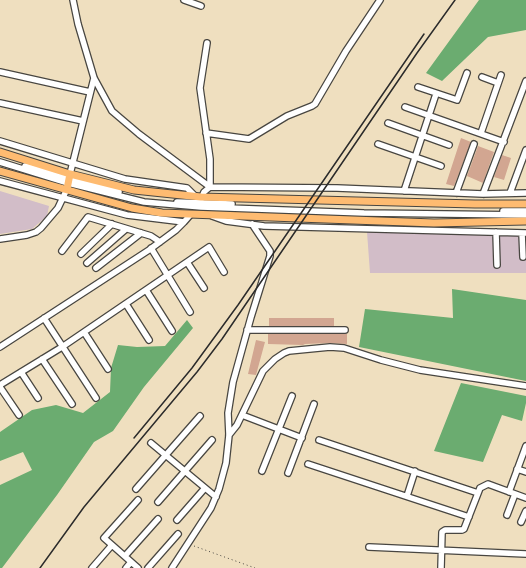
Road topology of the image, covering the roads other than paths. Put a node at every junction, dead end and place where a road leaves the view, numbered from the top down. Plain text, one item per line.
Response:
1 (73, 0) edge
2 (184, 0) edge
3 (380, 0) edge
4 (201, 6) dead end
5 (207, 43) dead end
6 (0, 72) edge
7 (467, 73) dead end
8 (501, 74) dead end
9 (482, 77) dead end
10 (94, 78) junction
11 (526, 81) edge
12 (498, 83) junction
13 (418, 87) dead end
14 (90, 92) junction
15 (436, 94) junction
16 (0, 103) edge
17 (405, 107) dead end
18 (429, 114) junction
19 (83, 121) junction
20 (388, 124) dead end
21 (206, 133) junction
22 (481, 133) junction
23 (422, 136) junction
24 (0, 141) edge
25 (504, 142) junction
26 (378, 144) dead end
27 (474, 144) dead end
28 (449, 145) dead end
29 (0, 152) edge
30 (525, 153) edge
31 (415, 157) junction
32 (0, 159) edge
33 (0, 162) edge
34 (73, 163) junction
35 (441, 166) dead end
36 (0, 171) edge
37 (0, 180) edge
38 (69, 181) junction
39 (210, 187) junction
40 (404, 191) junction
41 (456, 193) junction
42 (510, 193) junction
43 (526, 193) edge
44 (483, 194) junction
45 (64, 198) junction
46 (199, 203) junction
47 (526, 204) edge
48 (526, 211) edge
49 (191, 214) junction
50 (210, 215) junction
51 (526, 215) edge
52 (526, 221) edge
53 (184, 222) junction
54 (112, 224) junction
55 (252, 224) junction
56 (126, 229) junction
57 (496, 232) junction
58 (141, 233) junction
59 (524, 233) edge
60 (0, 239) edge
61 (160, 242) junction
62 (152, 248) junction
63 (62, 251) dead end
64 (81, 254) dead end
65 (523, 257) dead end
66 (187, 262) junction
67 (87, 263) dead end
68 (497, 265) dead end
69 (96, 268) dead end
70 (224, 272) dead end
71 (167, 275) junction
72 (204, 288) dead end
73 (146, 290) junction
74 (126, 304) junction
75 (190, 312) dead end
76 (44, 318) junction
77 (247, 330) junction
78 (345, 330) dead end
79 (172, 331) dead end
80 (84, 332) junction
81 (149, 340) dead end
82 (0, 347) edge
83 (62, 347) junction
84 (42, 359) junction
85 (108, 369) dead end
86 (21, 372) junction
87 (0, 386) edge
88 (526, 386) edge
89 (292, 396) dead end
90 (38, 398) dead end
91 (96, 398) dead end
92 (72, 404) dead end
93 (314, 404) dead end
94 (242, 415) junction
95 (19, 416) dead end
96 (200, 416) dead end
97 (279, 429) junction
98 (229, 435) junction
99 (302, 438) junction
100 (212, 440) dead end
101 (319, 440) dead end
102 (151, 443) dead end
103 (526, 446) edge
104 (166, 456) junction
105 (308, 464) dead end
106 (517, 469) junction
107 (262, 471) dead end
108 (415, 471) junction
109 (185, 472) junction
110 (526, 472) edge
111 (288, 474) dead end
112 (205, 488) junction
113 (136, 489) dead end
114 (478, 492) junction
115 (509, 492) junction
116 (515, 494) junction
117 (407, 496) junction
118 (216, 497) junction
119 (526, 498) edge
120 (138, 500) dead end
121 (158, 502) dead end
122 (526, 511) edge
123 (507, 514) dead end
124 (469, 517) junction
125 (158, 518) dead end
126 (177, 520) dead end
127 (521, 522) dead end
128 (178, 534) dead end
129 (112, 545) junction
130 (369, 547) dead end
131 (441, 550) junction
132 (526, 554) edge
133 (125, 556) junction
134 (131, 562) junction
135 (92, 568) edge
136 (126, 568) edge
137 (138, 568) edge
138 (148, 568) edge
139 (172, 568) edge
140 (441, 568) edge

1 - 10 street
2 - 4 street
3 - 21 street
5 - 21 street
6 - 14 street
7 - 15 street
8 - 12 street
9 - 12 street
10 - 14 street
10 - 39 street
11 - 25 street
12 - 22 street
13 - 15 street
14 - 19 street
15 - 18 street
16 - 19 street
17 - 18 street
18 - 22 street
18 - 23 street
19 - 34 street
20 - 23 street
21 - 39 street
22 - 25 street
23 - 28 street
23 - 31 street
24 - 34 street
25 - 44 street
26 - 31 street
27 - 41 street
29 - 38 main road
30 - 42 street
31 - 35 street
31 - 40 street
32 - 38 street
33 - 38 street
34 - 38 street
34 - 46 street
36 - 38 main road
37 - 45 street
38 - 45 street
38 - 46 main road
38 - 46 street
38 - 49 main road
39 - 40 street
39 - 46 street
40 - 41 street
41 - 44 street
42 - 43 street
42 - 44 street
45 - 53 street
45 - 60 street
46 - 47 main road
46 - 48 street
46 - 49 main road
46 - 50 main road
46 - 51 street
49 - 53 street
50 - 52 main road
50 - 55 street
53 - 61 street
54 - 56 street
54 - 63 street
54 - 64 street
55 - 57 street
55 - 77 street
56 - 58 street
56 - 67 street
57 - 59 street
57 - 68 street
58 - 61 street
58 - 69 street
59 - 65 street
61 - 62 street
62 - 71 street
62 - 76 street
66 - 70 street
66 - 71 street
66 - 72 street
71 - 73 street
71 - 75 street
73 - 74 street
73 - 79 street
74 - 80 street
74 - 81 street
76 - 82 street
76 - 83 street
77 - 78 street
77 - 98 street
80 - 83 street
80 - 85 street
83 - 84 street
83 - 91 street
84 - 86 street
84 - 92 street
86 - 87 street
86 - 90 street
87 - 95 street
88 - 94 street
89 - 97 street
93 - 99 street
94 - 97 street
94 - 98 street
96 - 104 street
97 - 99 street
97 - 107 street
98 - 118 street
99 - 111 street
100 - 109 street
101 - 108 street
102 - 104 street
103 - 106 street
104 - 109 street
104 - 113 street
105 - 117 street
106 - 110 street
106 - 115 street
108 - 114 street
108 - 117 street
109 - 112 street
109 - 121 street
112 - 118 street
112 - 126 street
114 - 115 street
114 - 124 street
115 - 116 street
116 - 119 street
116 - 123 street
117 - 124 street
118 - 139 street
120 - 129 street
122 - 127 street
124 - 131 street
125 - 133 street
128 - 138 street
129 - 133 street
129 - 135 street
130 - 131 street
131 - 132 street
131 - 140 street
133 - 134 street
134 - 136 street
134 - 137 street

